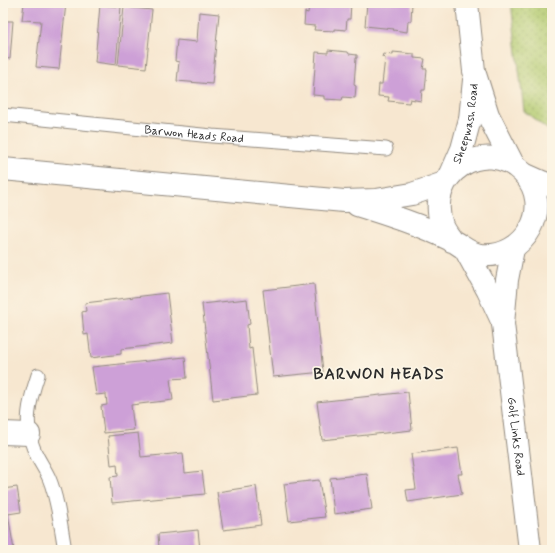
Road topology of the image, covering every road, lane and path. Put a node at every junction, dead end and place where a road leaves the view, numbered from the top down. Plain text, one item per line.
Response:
1 (467, 3) edge
2 (474, 71) junction
3 (3, 115) edge
4 (386, 149) dead end
5 (3, 169) edge
6 (519, 169) junction
7 (447, 179) junction
8 (552, 186) edge
9 (344, 201) junction
10 (552, 224) edge
11 (519, 243) junction
12 (459, 246) junction
13 (503, 324) junction
14 (38, 375) dead end
15 (3, 433) edge
16 (29, 434) junction
17 (65, 550) edge
18 (530, 550) edge

1 - 2 main road, Sheepwash Road
2 - 6 main road, Sheepwash Road
2 - 7 main road, Sheepwash Road
3 - 4 lane, Barwon Heads Road
5 - 9 main road
6 - 7 main road
6 - 8 main road
6 - 11 main road
7 - 9 main road
7 - 12 main road
9 - 12 main road
10 - 11 main road
11 - 12 main road
11 - 13 main road, Golf Links Road
12 - 13 main road, Golf Links Road
13 - 18 main road, Golf Links Road
14 - 16 lane
15 - 16 main road
16 - 17 lane

